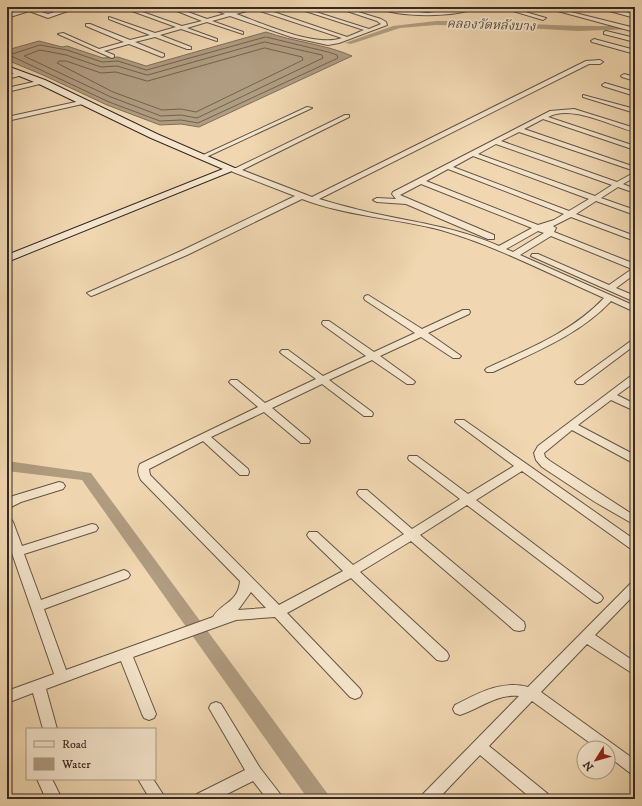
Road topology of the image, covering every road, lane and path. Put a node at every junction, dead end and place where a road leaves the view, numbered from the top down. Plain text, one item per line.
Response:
1 (77, 7) edge
2 (169, 7) edge
3 (210, 7) edge
4 (255, 7) edge
5 (295, 7) edge
6 (337, 7) edge
7 (379, 7) edge
8 (421, 7) edge
9 (463, 7) edge
10 (475, 7) edge
11 (502, 7) edge
12 (551, 7) edge
13 (597, 7) edge
14 (32, 9) edge
15 (469, 9) junction
16 (134, 10) dead end
17 (7, 13) edge
18 (442, 13) junction
19 (231, 14) junction
20 (531, 15) junction
21 (7, 16) edge
22 (635, 16) edge
23 (112, 18) dead end
24 (543, 18) dead end
25 (207, 21) junction
26 (88, 25) dead end
27 (182, 28) junction
28 (635, 29) edge
29 (368, 30) junction
30 (241, 33) dead end
31 (606, 33) dead end
32 (61, 34) dead end
33 (156, 35) junction
34 (346, 38) junction
35 (215, 40) dead end
36 (635, 40) edge
37 (594, 41) dead end
38 (129, 42) junction
39 (189, 48) dead end
40 (100, 50) junction
41 (635, 52) edge
42 (112, 56) dead end
43 (162, 56) dead end
44 (600, 62) dead end
45 (7, 68) edge
46 (21, 74) junction
47 (624, 76) dead end
48 (7, 77) edge
49 (635, 79) edge
50 (42, 82) junction
51 (605, 86) dead end
52 (7, 90) edge
53 (635, 94) edge
54 (585, 96) dead end
55 (85, 102) junction
56 (309, 108) dead end
57 (635, 111) edge
58 (347, 116) dead end
59 (542, 118) junction
60 (7, 119) edge
61 (520, 130) junction
62 (635, 130) edge
63 (497, 142) junction
64 (635, 148) edge
65 (473, 154) junction
66 (202, 157) junction
67 (448, 167) junction
68 (635, 169) edge
69 (234, 170) junction
70 (635, 174) edge
71 (420, 181) junction
72 (617, 185) junction
73 (635, 191) edge
74 (301, 196) junction
75 (595, 198) junction
76 (312, 200) junction
77 (377, 200) dead end
78 (410, 203) junction
79 (635, 213) edge
80 (570, 214) junction
81 (556, 222) junction
82 (538, 228) junction
83 (550, 233) junction
84 (491, 237) dead end
85 (635, 239) edge
86 (500, 249) junction
87 (514, 255) junction
88 (535, 256) dead end
89 (7, 259) edge
90 (635, 267) edge
91 (635, 270) edge
92 (610, 288) junction
93 (91, 293) dead end
94 (368, 298) dead end
95 (609, 298) junction
96 (635, 299) edge
97 (635, 309) edge
98 (466, 312) dead end
99 (326, 323) dead end
100 (421, 334) junction
101 (635, 341) edge
102 (285, 352) dead end
103 (374, 356) junction
104 (456, 356) dead end
105 (490, 370) dead end
106 (635, 378) edge
107 (323, 380) junction
108 (234, 382) dead end
109 (410, 382) dead end
110 (580, 382) dead end
111 (630, 387) edge
112 (611, 396) junction
113 (265, 407) junction
114 (635, 408) edge
115 (368, 414) dead end
116 (460, 422) dead end
117 (572, 426) junction
118 (204, 436) junction
119 (305, 441) dead end
120 (413, 458) dead end
121 (635, 460) edge
122 (522, 466) junction
123 (244, 472) dead end
124 (59, 486) dead end
125 (363, 493) dead end
126 (469, 499) junction
127 (7, 505) edge
128 (635, 521) edge
129 (7, 522) edge
130 (92, 528) dead end
131 (313, 535) dead end
132 (412, 535) junction
133 (635, 546) edge
134 (18, 552) junction
135 (352, 571) junction
136 (124, 575) dead end
137 (246, 579) junction
138 (634, 588) edge
139 (597, 598) dead end
140 (37, 606) junction
141 (278, 612) junction
142 (216, 620) junction
143 (519, 626) dead end
144 (586, 636) junction
145 (124, 653) junction
146 (442, 656) dead end
147 (635, 669) edge
148 (62, 677) junction
149 (38, 685) junction
150 (355, 693) dead end
151 (531, 693) junction
152 (7, 697) edge
153 (216, 708) dead end
154 (460, 708) dead end
155 (149, 714) dead end
156 (50, 728) edge
157 (597, 740) edge
158 (479, 746) junction
159 (616, 754) edge
160 (635, 768) edge
161 (255, 772) junction
162 (44, 780) edge
163 (146, 780) edge
164 (54, 799) edge
165 (158, 799) edge
166 (202, 799) edge
167 (276, 799) edge
168 (428, 799) edge
169 (543, 799) edge

1 - 14 street
2 - 25 street
3 - 19 street
4 - 19 street
4 - 34 street
5 - 29 street
6 - 29 street
7 - 18 street
8 - 18 street
9 - 15 street
10 - 15 street
11 - 20 street
12 - 20 street
12 - 28 street
13 - 22 street
14 - 17 street
14 - 21 street
15 - 18 street
16 - 27 street
19 - 25 street
19 - 34 street
20 - 24 street
23 - 33 street
25 - 27 street
25 - 30 street
26 - 38 street
27 - 33 street
27 - 35 street
29 - 34 street
31 - 36 street
32 - 40 street
33 - 38 street
33 - 39 street
37 - 41 street
38 - 40 street
38 - 43 street
40 - 42 street
44 - 76 street
45 - 46 street
46 - 48 street
46 - 50 street
47 - 49 street
50 - 52 street
50 - 55 street
51 - 53 street
54 - 57 street
55 - 60 street
55 - 66 street
56 - 66 street
58 - 69 street
59 - 61 street
59 - 62 street
59 - 64 street
61 - 63 street
61 - 68 street
63 - 65 street
63 - 72 street
65 - 67 street
65 - 75 street
66 - 69 street
67 - 71 street
67 - 80 street
69 - 74 street
69 - 89 street
70 - 72 street
71 - 78 street
71 - 82 street
72 - 73 street
72 - 75 street
74 - 76 street
74 - 93 street
75 - 79 street
75 - 80 street
76 - 86 street
77 - 78 street
78 - 84 street
80 - 81 street
80 - 85 street
81 - 82 street
81 - 83 street
82 - 83 street
82 - 86 street
83 - 87 street
83 - 90 street
86 - 87 street
87 - 95 street
88 - 92 street
91 - 92 street
92 - 96 street
94 - 100 street
95 - 97 street
95 - 105 street
98 - 100 street
99 - 103 street
100 - 103 street
100 - 104 street
101 - 110 street
102 - 107 street
103 - 107 street
103 - 109 street
106 - 111 street
107 - 113 street
107 - 115 street
108 - 113 street
111 - 112 street
112 - 114 street
112 - 117 street
113 - 118 street
113 - 119 street
116 - 122 street
117 - 121 street
117 - 128 street
118 - 123 street
118 - 137 street
120 - 126 street
122 - 126 street
122 - 133 street
124 - 127 street
125 - 132 street
126 - 132 street
126 - 139 street
129 - 134 street
130 - 134 street
131 - 135 street
132 - 135 street
132 - 143 street
134 - 140 street
135 - 141 street
135 - 146 street
136 - 140 street
137 - 141 street
137 - 142 street
138 - 144 street
140 - 148 street
141 - 142 street
141 - 150 street
142 - 145 street
144 - 147 street
144 - 151 street
145 - 148 street
145 - 155 street
148 - 149 street
149 - 152 street
149 - 156 street
151 - 154 street
151 - 157 street
151 - 158 street
153 - 161 street
158 - 168 street
158 - 169 street
159 - 160 street
161 - 166 street
161 - 167 street
162 - 164 street
163 - 165 street

